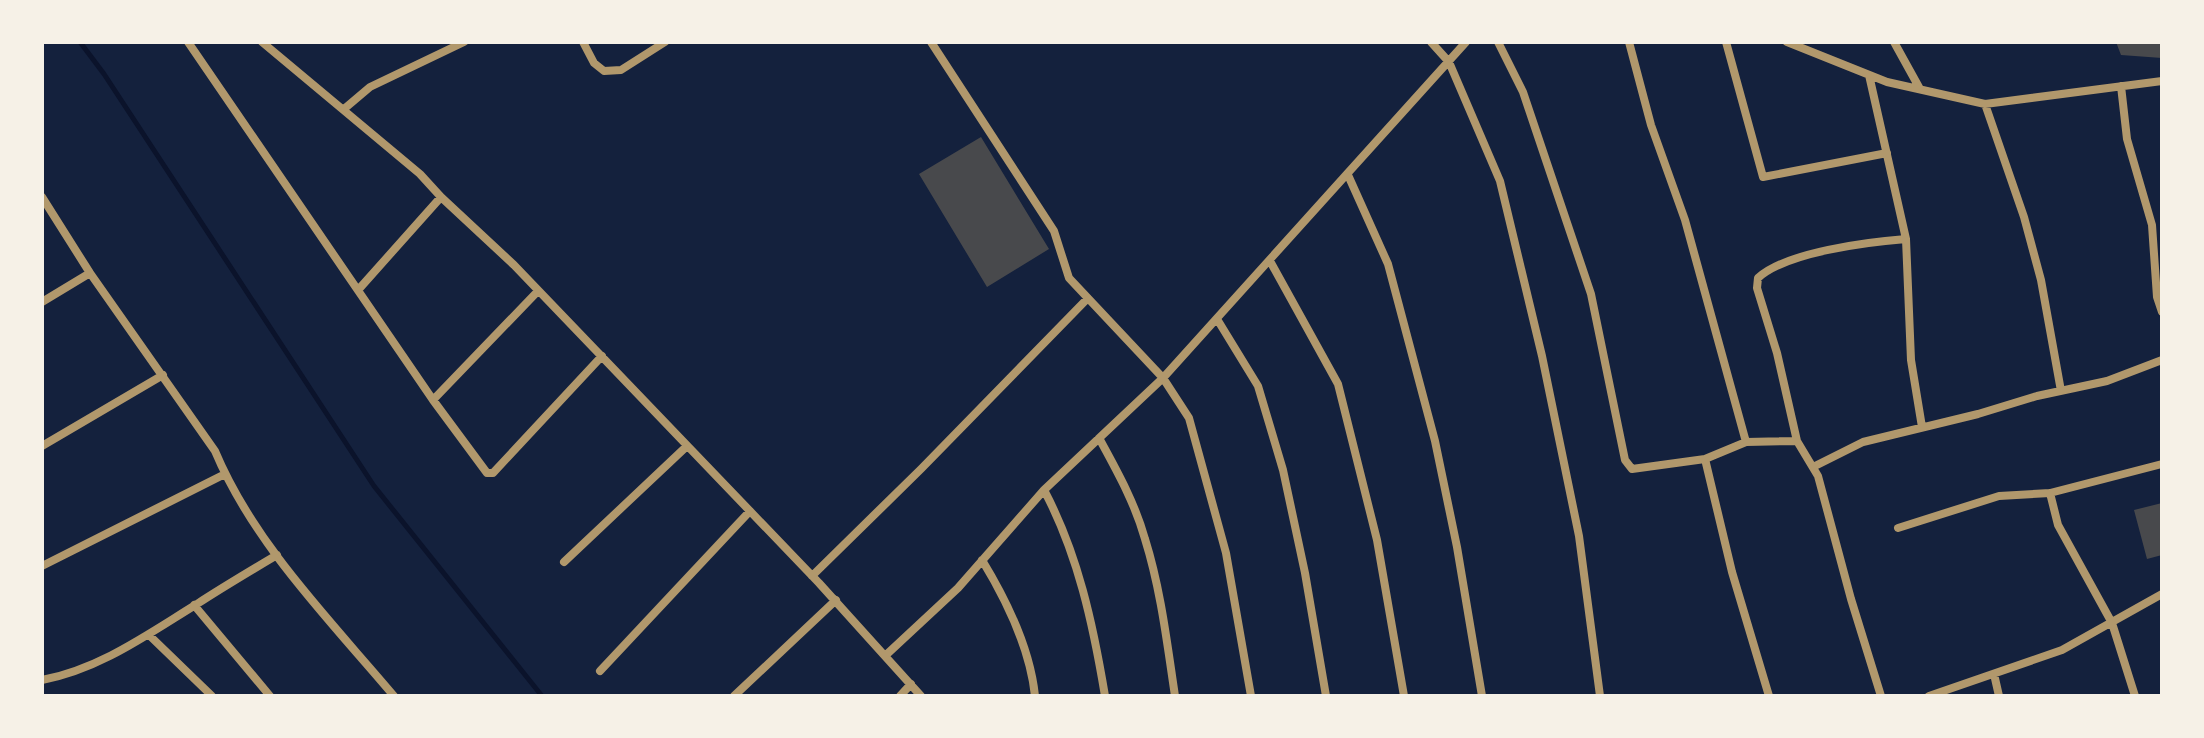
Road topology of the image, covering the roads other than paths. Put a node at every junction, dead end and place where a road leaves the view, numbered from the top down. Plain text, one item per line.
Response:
1 (262, 42) edge
2 (464, 42) edge
3 (583, 42) edge
4 (665, 42) edge
5 (931, 42) edge
6 (1431, 42) edge
7 (1466, 42) edge
8 (1498, 42) edge
9 (1629, 42) edge
10 (1726, 42) edge
11 (1787, 42) edge
12 (1894, 42) edge
13 (193, 44) edge
14 (1449, 62) junction
15 (1869, 75) junction
16 (2162, 81) edge
17 (2121, 86) junction
18 (1920, 89) junction
19 (1985, 104) junction
20 (344, 109) junction
21 (1887, 153) junction
22 (1348, 175) junction
23 (42, 197) edge
24 (441, 197) junction
25 (1906, 239) junction
26 (1270, 261) junction
27 (90, 273) junction
28 (359, 289) junction
29 (538, 291) junction
30 (1088, 298) junction
31 (42, 302) edge
32 (2162, 312) edge
33 (1217, 319) junction
34 (602, 356) junction
35 (2162, 360) edge
36 (163, 375) junction
37 (1163, 378) junction
38 (2061, 391) junction
39 (433, 400) junction
40 (1922, 427) junction
41 (1099, 438) junction
42 (1797, 441) junction
43 (1746, 442) junction
44 (42, 446) edge
45 (687, 446) junction
46 (1705, 459) junction
47 (2162, 464) edge
48 (1813, 467) junction
49 (225, 474) junction
50 (1044, 490) junction
51 (2050, 493) junction
52 (750, 511) junction
53 (1898, 528) dead end
54 (277, 555) junction
55 (982, 560) junction
56 (564, 562) dead end
57 (42, 566) edge
58 (812, 576) junction
59 (2162, 594) edge
60 (836, 600) junction
61 (194, 605) junction
62 (2112, 623) junction
63 (150, 636) junction
64 (886, 655) junction
65 (600, 671) dead end
66 (1994, 674) junction
67 (42, 680) edge
68 (911, 684) junction
69 (212, 696) edge
70 (270, 696) edge
71 (394, 696) edge
72 (734, 696) edge
73 (900, 696) edge
74 (921, 696) edge
75 (1035, 696) edge
76 (1105, 696) edge
77 (1175, 696) edge
78 (1251, 696) edge
79 (1326, 696) edge
80 (1404, 696) edge
81 (1482, 696) edge
82 (1600, 696) edge
83 (1769, 696) edge
84 (1881, 696) edge
85 (1929, 696) edge
86 (1999, 696) edge
87 (2135, 696) edge

1 - 20 street
2 - 20 street
3 - 4 street
5 - 30 street
6 - 14 street
7 - 14 street
8 - 46 street
9 - 43 street
10 - 21 street
11 - 15 street
12 - 18 street
13 - 28 street
14 - 22 street
14 - 82 street
15 - 18 street
15 - 21 street
16 - 17 street
17 - 19 street
17 - 32 street
18 - 19 street
19 - 38 street
20 - 24 street
21 - 25 street
22 - 26 street
22 - 81 street
23 - 27 street
24 - 28 street
24 - 29 street
25 - 40 street
25 - 42 street
26 - 33 street
26 - 80 street
27 - 31 street
27 - 36 street
28 - 39 street
29 - 34 street
29 - 39 street
30 - 37 street
30 - 58 street
33 - 37 street
33 - 79 street
34 - 39 street
34 - 45 street
35 - 38 street
36 - 44 street
36 - 49 street
37 - 41 street
37 - 78 street
38 - 40 street
40 - 48 street
41 - 50 street
41 - 77 street
42 - 43 street
42 - 48 street
43 - 46 street
45 - 52 street
45 - 56 street
46 - 83 street
47 - 51 street
48 - 84 street
49 - 54 street
49 - 57 street
50 - 55 street
50 - 76 street
51 - 53 street
51 - 62 street
52 - 58 street
52 - 65 street
54 - 61 street
54 - 71 street
55 - 64 street
55 - 75 street
58 - 60 street
59 - 62 street
60 - 64 street
60 - 72 street
61 - 63 street
61 - 70 street
62 - 66 street
62 - 87 street
63 - 67 street
63 - 69 street
64 - 68 street
66 - 85 street
66 - 86 street
68 - 73 street
68 - 74 street

